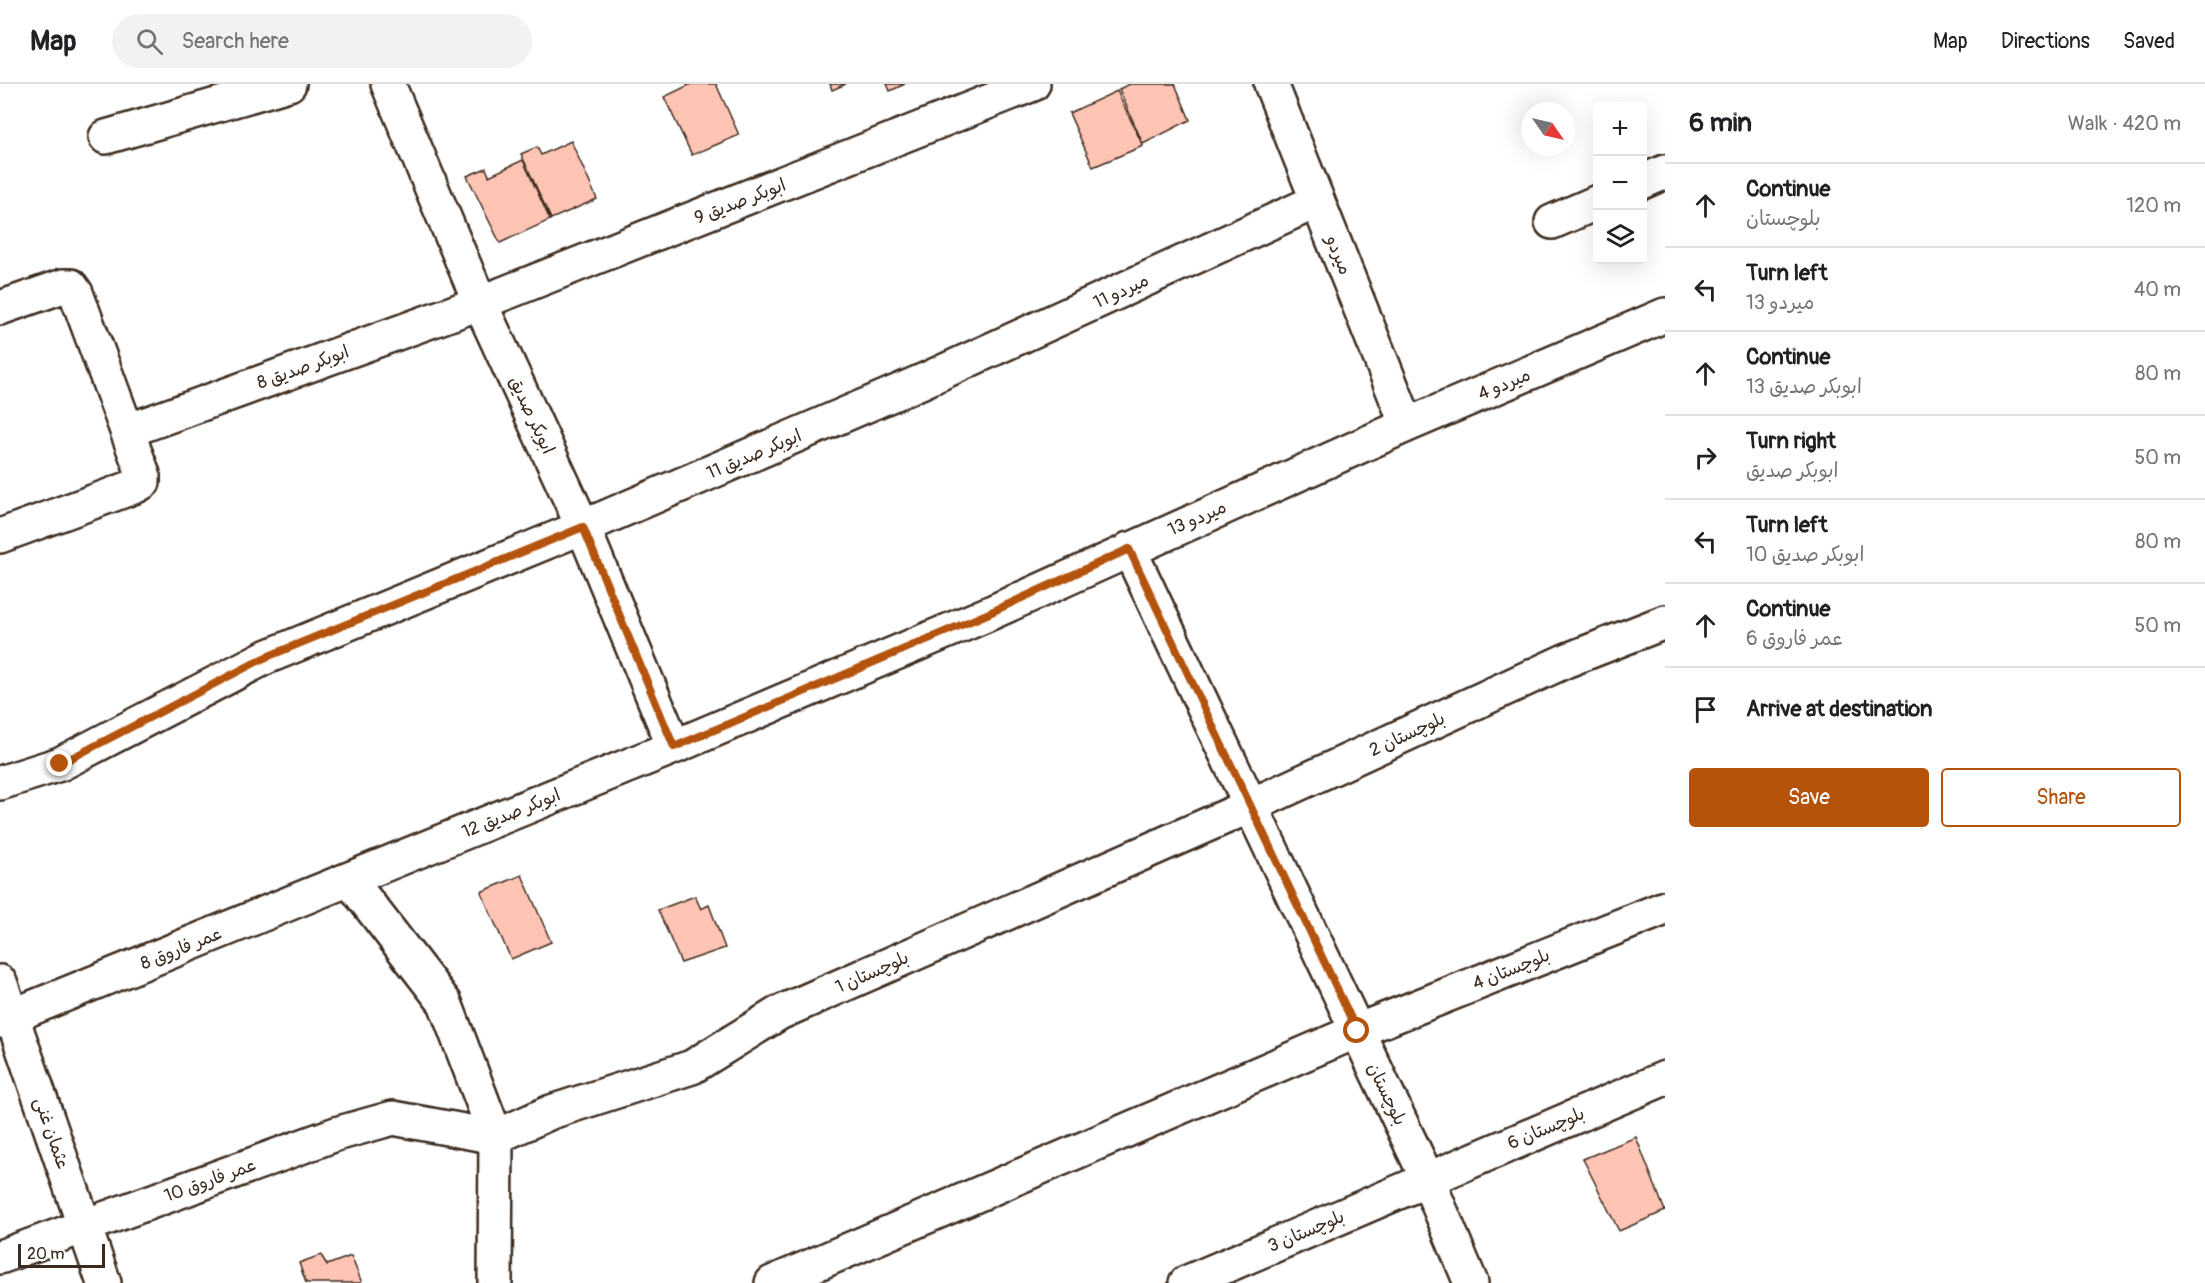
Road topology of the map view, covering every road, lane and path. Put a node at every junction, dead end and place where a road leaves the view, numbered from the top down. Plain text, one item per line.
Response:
1 (289, 84) edge
2 (388, 84) edge
3 (1033, 84) edge
4 (1270, 84) edge
5 (106, 137) dead end
6 (1665, 172) edge
7 (1647, 180) edge
8 (1317, 201) junction
9 (1593, 204) edge
10 (1552, 222) dead end
11 (480, 303) junction
12 (0, 308) edge
13 (1665, 315) edge
14 (925, 380) joint
15 (1407, 425) junction
16 (127, 431) junction
17 (583, 527) junction
18 (0, 536) edge
19 (1129, 549) junction
20 (987, 614) joint
21 (1665, 622) edge
22 (674, 747) junction
23 (0, 783) edge
24 (1250, 806) junction
25 (349, 879) junction
26 (1665, 908) edge
27 (0, 982) edge
28 (7, 1018) edge
29 (1357, 1031) junction
30 (1665, 1078) edge
31 (496, 1137) junction
32 (1427, 1178) junction
33 (84, 1227) junction
34 (0, 1257) edge
35 (104, 1283) edge
36 (495, 1283) edge
37 (772, 1283) edge
38 (1185, 1283) edge
39 (1471, 1283) edge

1 - 5 street
2 - 11 street, ابوبکر صدیق
3 - 11 street, ابوبکر صدیق 9
4 - 8 street, میردو
6 - 7 street
8 - 14 street, میردو 11
8 - 15 street, میردو
9 - 10 street
11 - 16 street, ابوبکر صدیق 8
11 - 17 street, ابوبکر صدیق
12 - 16 street
13 - 15 street, میردو 4
14 - 17 street, ابوبکر صدیق 11
15 - 19 street, میردو 13
16 - 18 street
17 - 22 street, ابوبکر صدیق
17 - 23 street, ابوبکر صدیق 11
19 - 20 street, میردو 13
19 - 24 street, بلوچستان
20 - 22 street, ابوبکر صدیق 12
21 - 24 street, بلوچستان 2
22 - 25 street, ابوبکر صدیق 12
24 - 29 street, بلوچستان
24 - 31 street, بلوچستان 1
25 - 28 street, عمر فاروق 8
25 - 31 street
26 - 29 street, بلوچستان 4
27 - 28 street, عثمان غنی
28 - 33 street, عثمان غنی
29 - 32 street, بلوچستان
29 - 37 street, بلوچستان 4
30 - 32 street, بلوچستان 6
31 - 33 street, عمر فاروق 10
31 - 36 street
32 - 38 street, بلوچستان 3
32 - 39 street, بلوچستان
33 - 34 street, عمر فاروق 10
33 - 35 street, عثمان غنی

